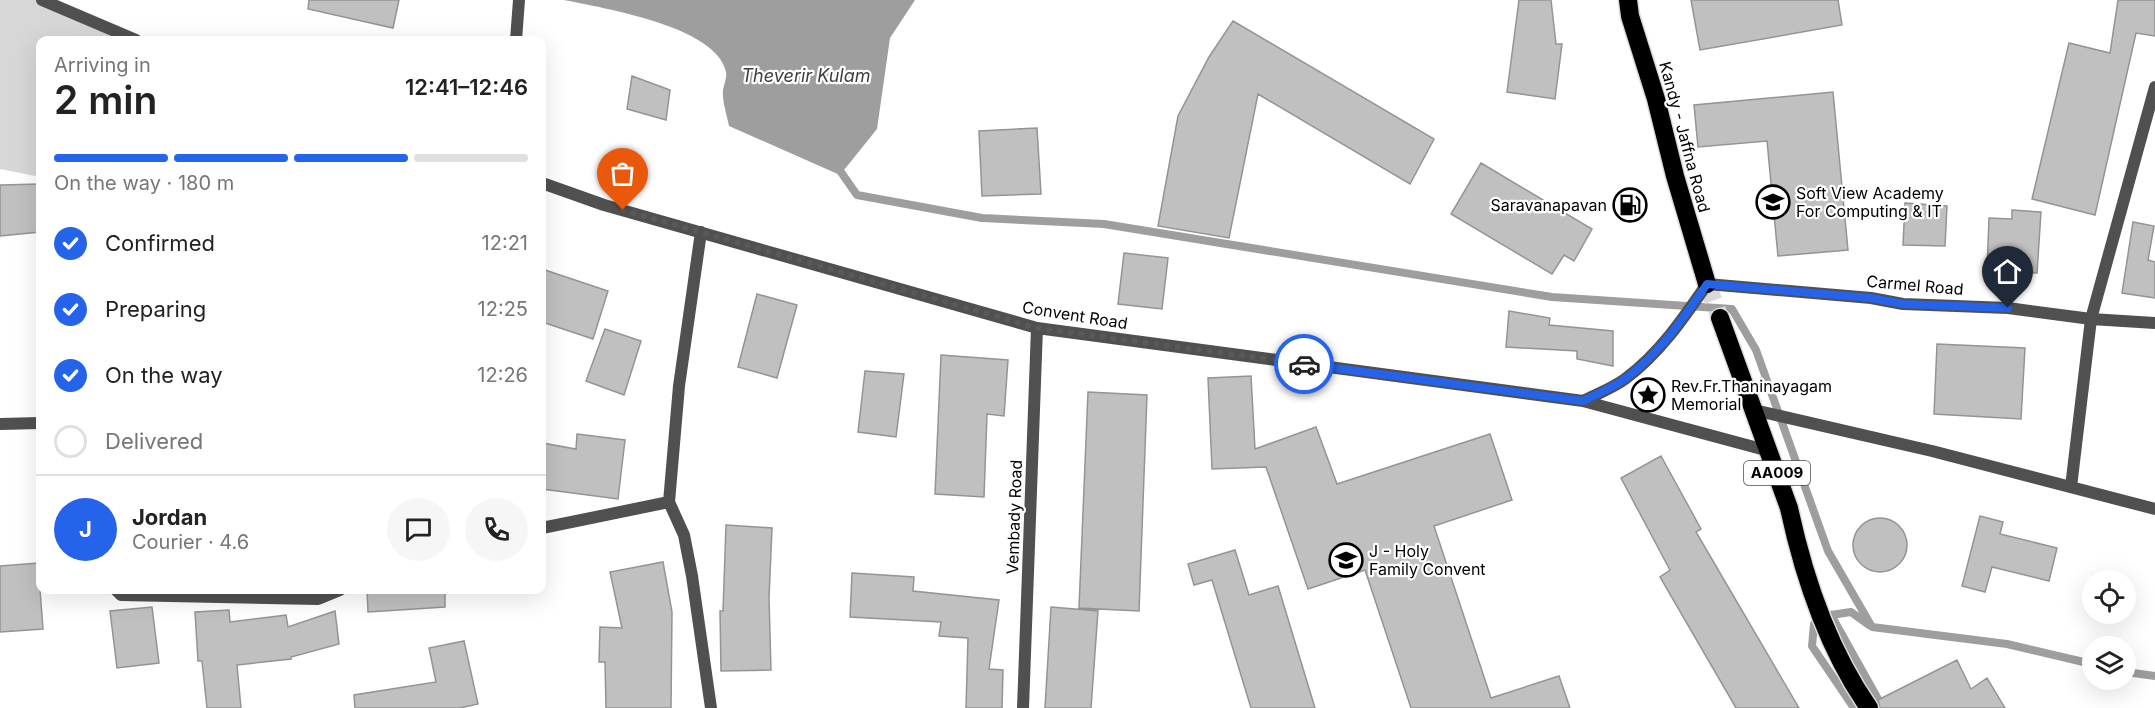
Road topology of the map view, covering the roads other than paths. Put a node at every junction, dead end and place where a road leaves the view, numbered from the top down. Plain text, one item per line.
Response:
1 (42, 0) edge
2 (519, 0) edge
3 (1628, 0) edge
4 (127, 36) edge
5 (516, 36) edge
6 (2155, 87) edge
7 (546, 184) edge
8 (701, 232) junction
9 (1707, 284) junction
10 (1720, 318) tunnel mouth
11 (2091, 319) junction
12 (2155, 323) edge
13 (1037, 328) junction
14 (1583, 401) junction
15 (1754, 410) junction
16 (36, 423) edge
17 (0, 424) edge
18 (1769, 451) junction
19 (2071, 487) junction
20 (669, 502) junction
21 (2155, 509) edge
22 (546, 527) edge
23 (120, 594) edge
24 (330, 594) edge
25 (711, 708) edge
26 (1023, 708) edge
27 (1869, 708) edge

1 - 4 street
2 - 5 street
3 - 9 highway, Kandy - Jaffna Road
6 - 11 street
7 - 8 street, Convent Road
8 - 13 street, Convent Road
8 - 20 street
9 - 11 street, Carmel Road
9 - 14 street
10 - 15 highway, AA009
11 - 12 street, Carmel Road
11 - 19 street
13 - 14 street, Convent Road
13 - 26 street, Vembady Road
14 - 18 street, Convent Road
15 - 18 highway, AA009
15 - 19 street
16 - 17 street
18 - 27 highway, AA009
19 - 21 street
20 - 22 street
20 - 25 street
23 - 24 street

